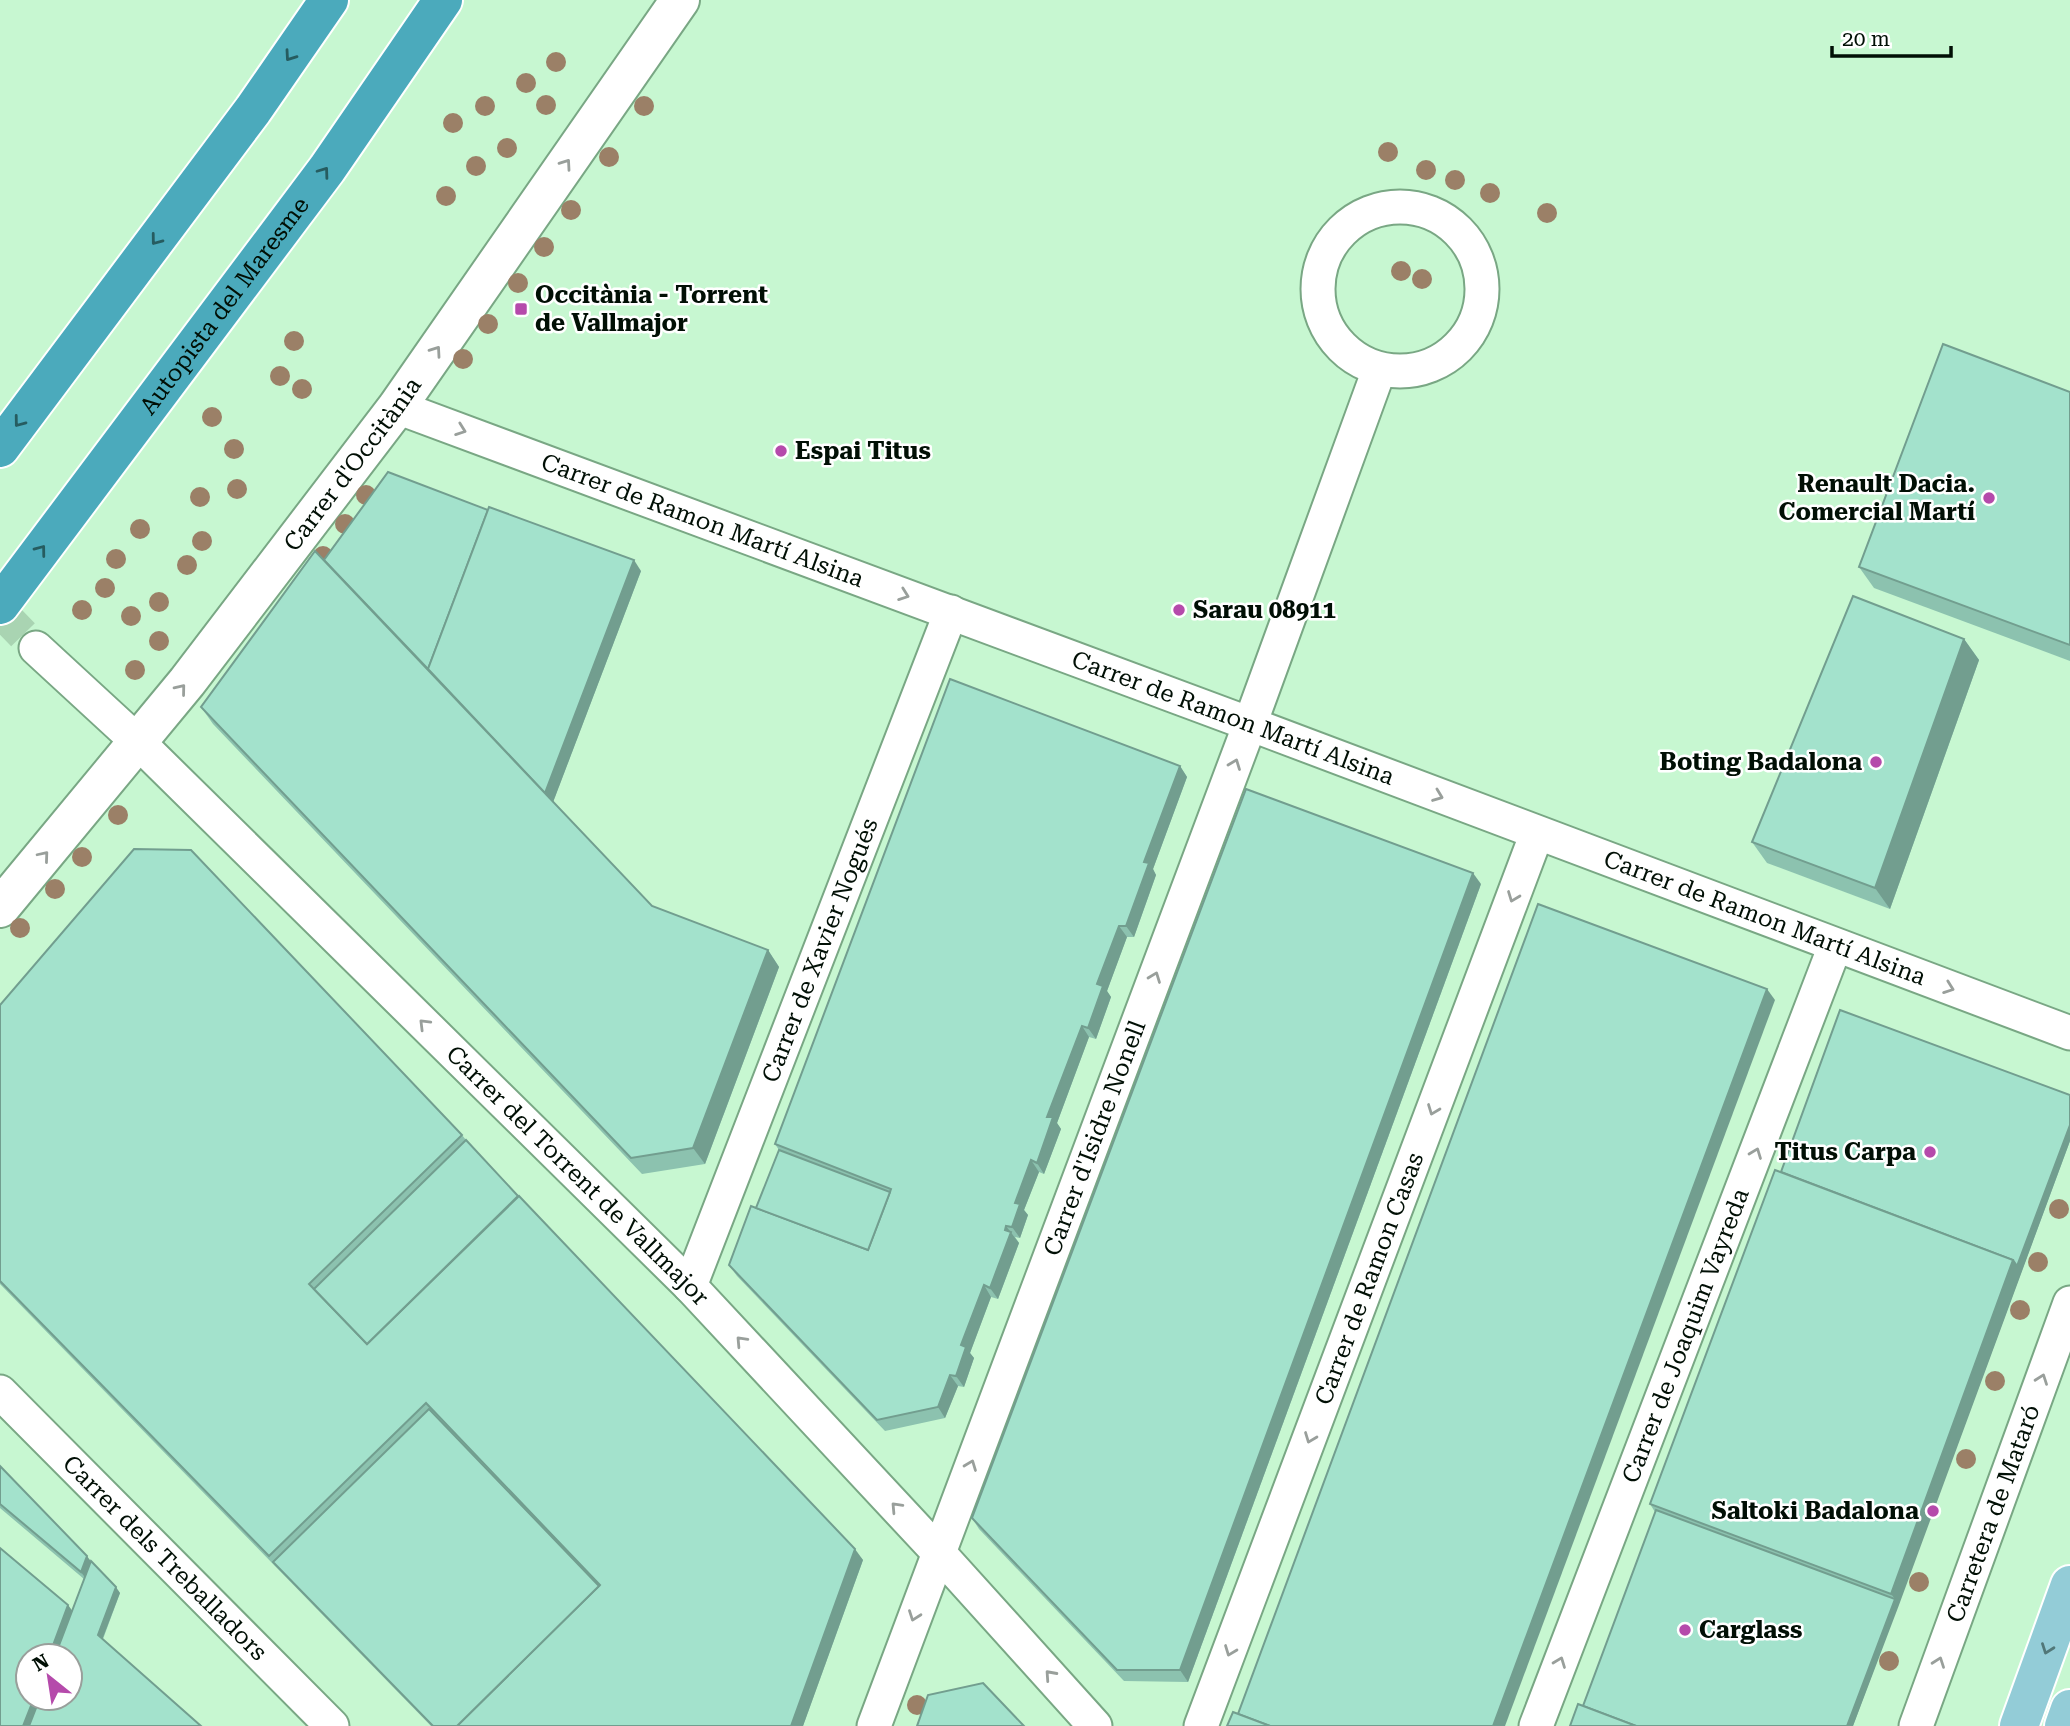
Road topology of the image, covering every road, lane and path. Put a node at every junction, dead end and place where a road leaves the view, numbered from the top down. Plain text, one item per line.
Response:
1 (329, 0) edge
2 (443, 0) edge
3 (680, 0) edge
4 (1379, 370) junction
5 (397, 407) junction
6 (0, 448) edge
7 (0, 605) edge
8 (951, 612) junction
9 (36, 648) tunnel mouth
10 (1250, 723) junction
11 (138, 742) junction
12 (1537, 833) junction
13 (0, 908) edge
14 (1835, 946) junction
15 (2070, 1033) edge
16 (690, 1286) junction
17 (2070, 1303) edge
18 (0, 1392) edge
19 (938, 1552) junction
20 (2070, 1585) edge
21 (2070, 1709) edge
22 (332, 1726) edge
23 (874, 1726) edge
24 (1096, 1726) edge
25 (1202, 1726) edge
26 (1536, 1726) edge
27 (1916, 1726) edge
28 (2019, 1726) edge
29 (2064, 1726) edge

1 -> 6 highway
7 -> 2 highway, Autopista del Maresme
5 -> 3 street, Carrer d'Occitània
4 - 4 street
4 - 10 street, Carrer d'Isidre Nonell
5 -> 8 street, Carrer de Ramon Martí Alsina
11 -> 5 street, Carrer d'Occitània
8 - 10 street, Carrer de Ramon Martí Alsina
8 - 16 street, Carrer de Xavier Nogués
9 - 11 street, Carrer del Torrent de Vallmajor
10 -> 12 street, Carrer de Ramon Martí Alsina
19 -> 10 street, Carrer d'Isidre Nonell
13 -> 11 street, Carrer d'Occitània
16 -> 11 street, Carrer del Torrent de Vallmajor
12 - 14 street, Carrer de Ramon Martí Alsina
12 -> 25 street, Carrer de Ramon Casas
14 -> 15 street, Carrer de Ramon Martí Alsina
26 -> 14 street, Carrer de Joaquim Vayreda
19 -> 16 street, Carrer del Torrent de Vallmajor
27 -> 17 street, Carretera de Mataró
18 - 22 street, Carrer dels Treballadors
19 -> 23 street, Carrer d'Isidre Nonell
24 -> 19 street, Carrer del Torrent de Vallmajor
20 -> 28 main road
21 - 29 main road

